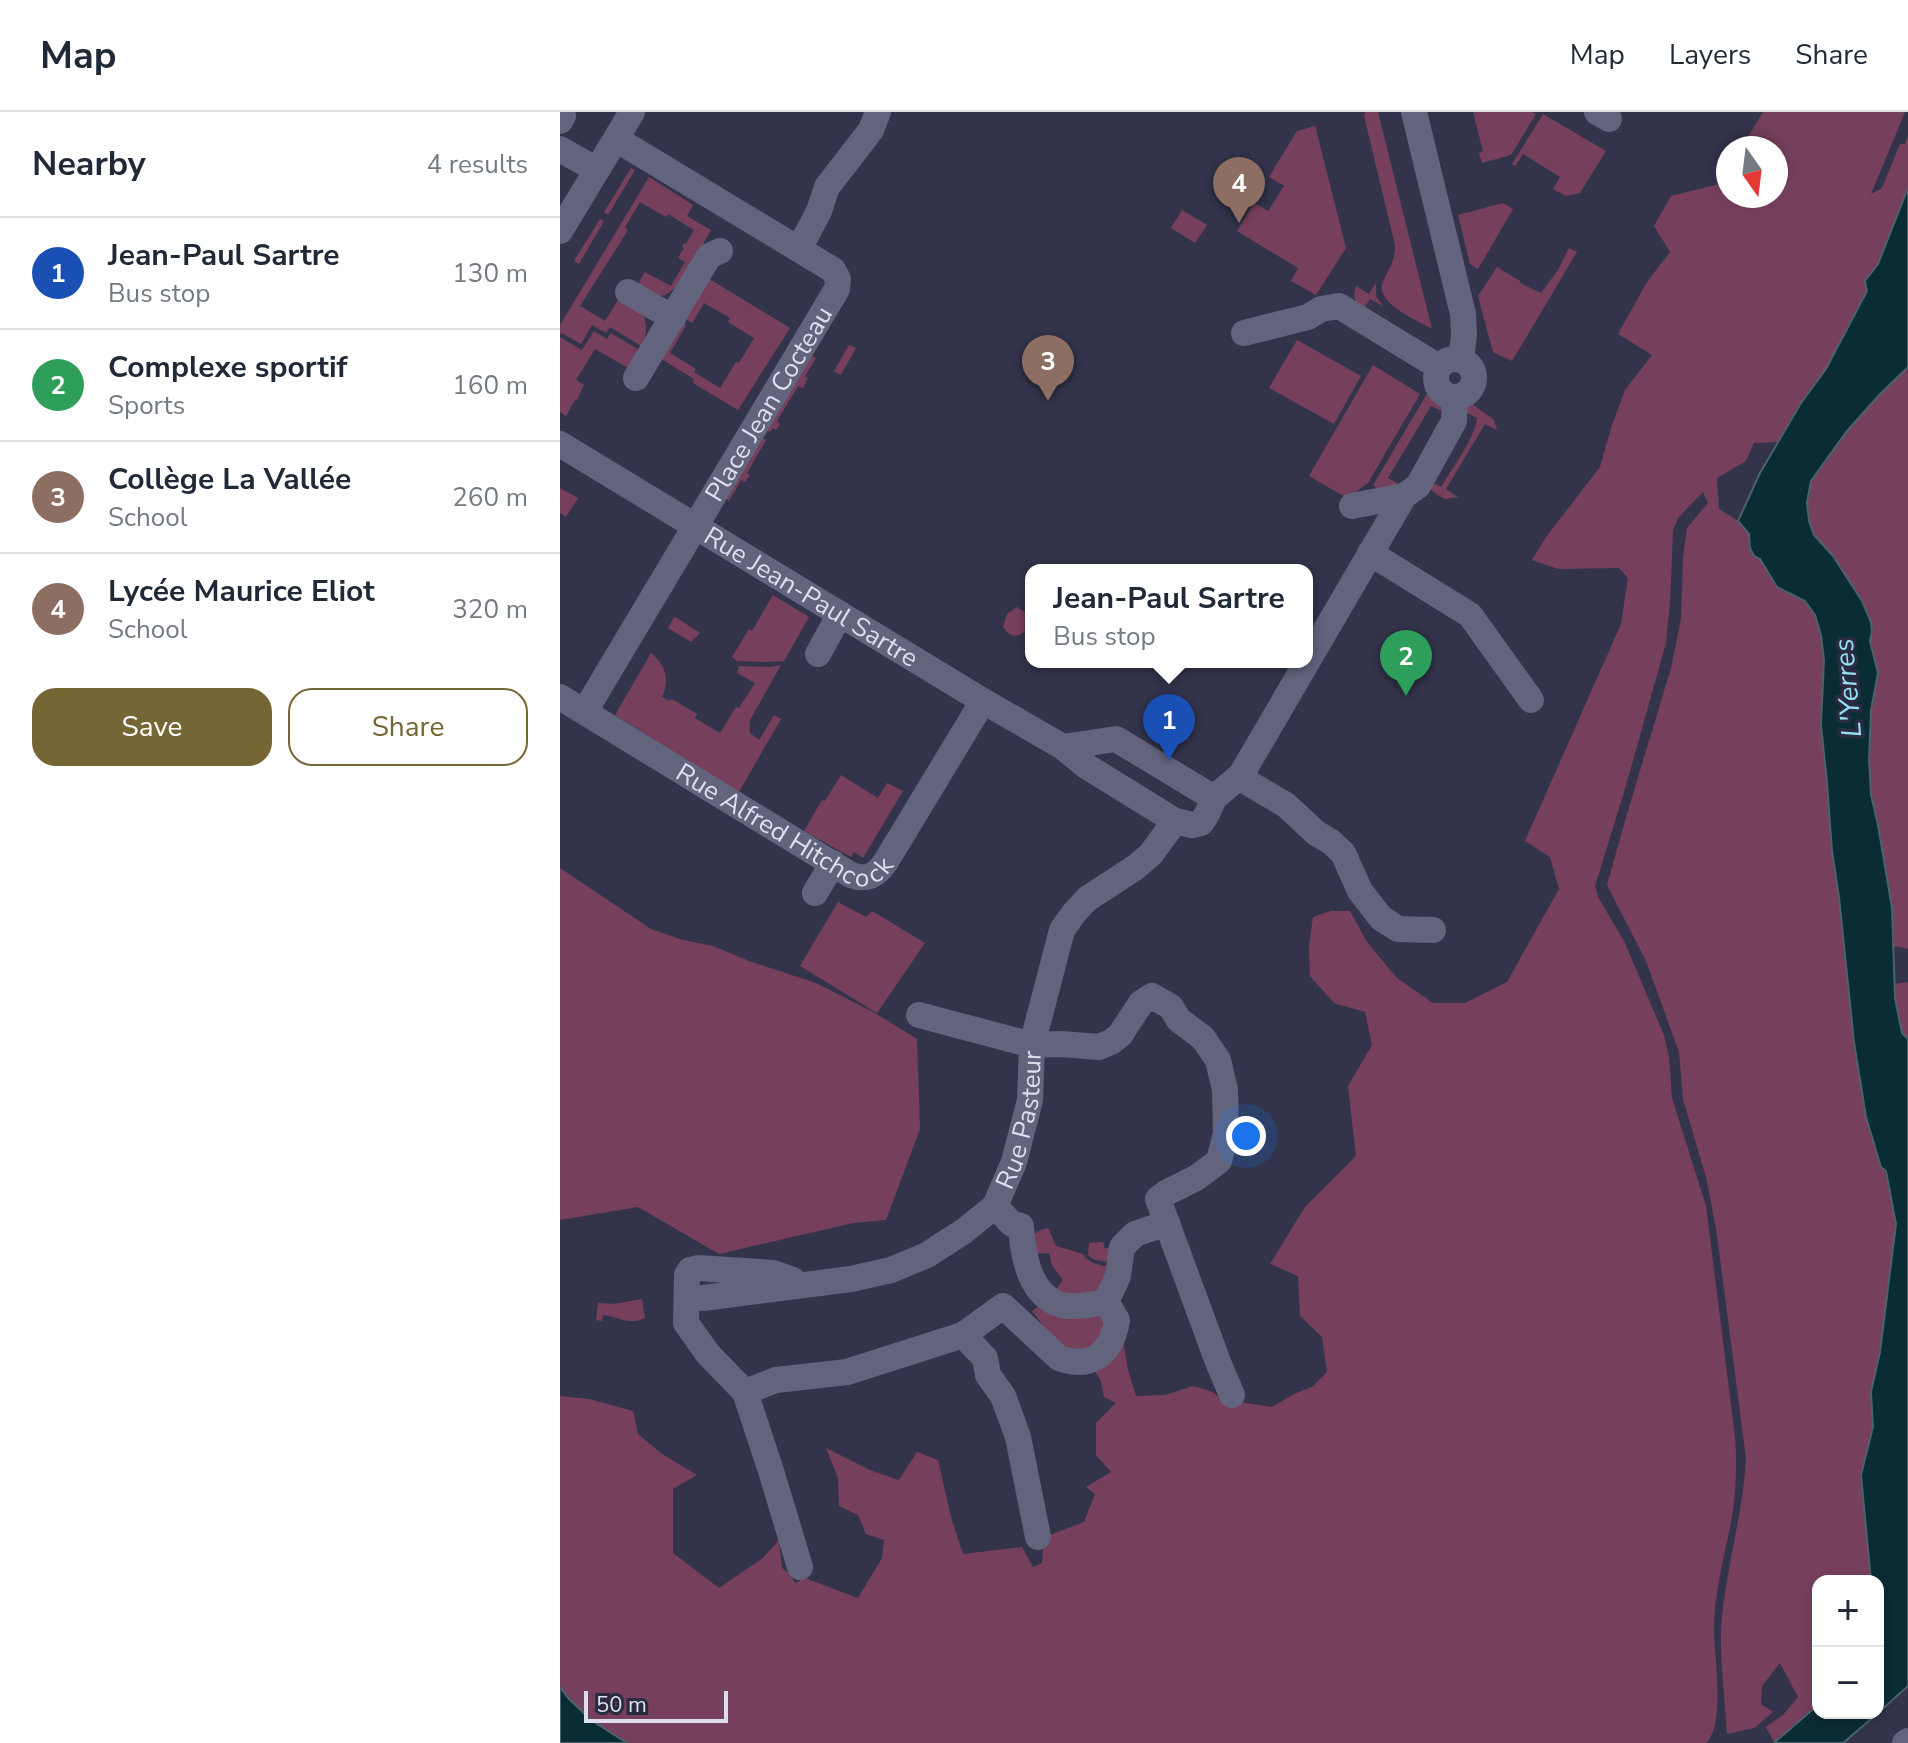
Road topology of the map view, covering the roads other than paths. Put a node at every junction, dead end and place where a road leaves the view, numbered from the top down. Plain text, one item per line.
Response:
1 (632, 112) edge
2 (878, 112) edge
3 (1414, 112) edge
4 (616, 139) junction
5 (560, 149) edge
6 (597, 170) junction
7 (560, 231) edge
8 (799, 249) junction
9 (720, 251) dead end
10 (628, 292) dead end
11 (673, 318) junction
12 (1244, 333) dead end
13 (1450, 363) junction
14 (636, 378) dead end
15 (560, 444) edge
16 (1411, 491) junction
17 (1352, 506) dead end
18 (695, 526) junction
19 (1370, 553) junction
20 (840, 614) junction
21 (1313, 651) edge
22 (818, 654) dead end
23 (1303, 668) edge
24 (560, 697) edge
25 (1531, 700) dead end
26 (983, 701) junction
27 (585, 711) junction
28 (1063, 747) junction
29 (1241, 775) junction
30 (1214, 798) junction
31 (1175, 821) junction
32 (833, 863) junction
33 (815, 893) dead end
34 (1433, 930) dead end
35 (919, 1015) dead end
36 (1032, 1045) junction
37 (995, 1206) junction
38 (1167, 1223) junction
39 (806, 1285) junction
40 (703, 1298) dead end
41 (1106, 1302) junction
42 (963, 1335) junction
43 (745, 1392) junction
44 (1232, 1395) dead end
45 (1038, 1537) dead end
46 (800, 1567) dead end

1 - 4 street
2 - 8 street
3 - 13 street
4 - 6 street
4 - 8 street
5 - 6 street
6 - 7 street
8 - 18 street, Place Jean Cocteau
9 - 11 street
10 - 11 street
11 - 14 street
12 - 13 street
13 - 16 street
15 - 18 street, Rue Jean-Paul Sartre
16 - 17 street
16 - 19 street
18 - 20 street, Rue Jean-Paul Sartre
18 - 27 street, Place Jean Cocteau
19 - 21 street
19 - 25 street
20 - 22 street
20 - 26 street, Rue Jean-Paul Sartre
23 - 29 street
24 - 27 street, Rue Alfred Hitchcock
26 - 28 street, Rue Jean-Paul Sartre
26 - 32 street, Rue Alfred Hitchcock
27 - 32 street, Rue Alfred Hitchcock
28 - 30 street
28 - 31 street, Rue Jean-Paul Sartre
29 - 30 street
29 - 34 street
30 - 31 street
31 - 36 street, Rue Pasteur
32 - 33 street
35 - 36 street
36 - 37 street, Rue Pasteur
36 - 38 street
37 - 39 street, Rue Pasteur
37 - 41 street
38 - 41 street
38 - 44 street
39 - 40 street, Rue Pasteur
39 - 43 street
41 - 42 street
42 - 43 street
42 - 45 street
43 - 46 street

